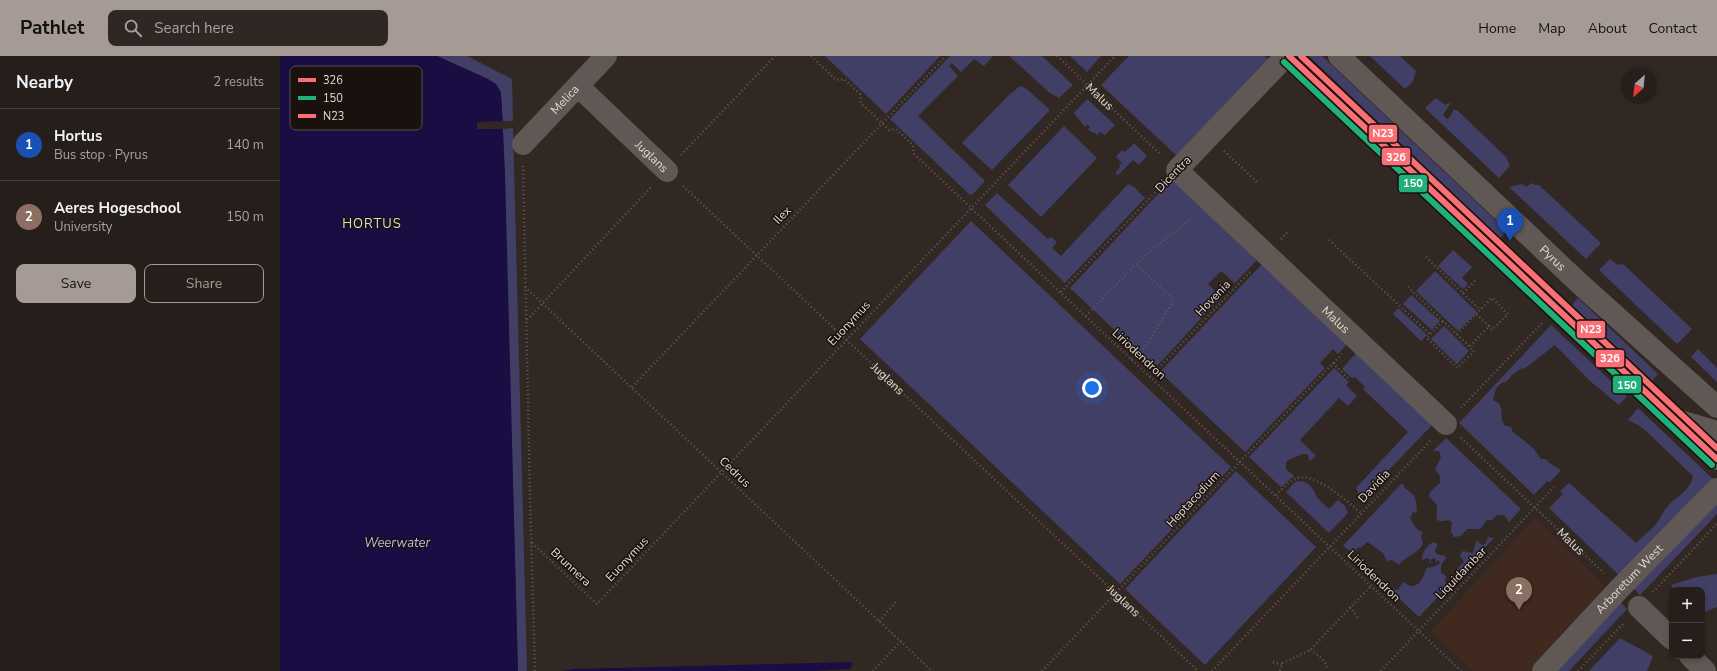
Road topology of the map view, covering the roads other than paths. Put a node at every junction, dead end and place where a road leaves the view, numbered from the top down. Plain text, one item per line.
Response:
1 (606, 56) edge
2 (1287, 56) edge
3 (1339, 56) edge
4 (578, 86) junction
5 (523, 144) road end
6 (1177, 170) joint
7 (667, 171) road end
8 (1699, 391) junction
9 (1717, 407) edge
10 (1673, 418) junction
11 (1446, 424) road end
12 (1715, 436) edge
13 (1717, 459) edge
14 (1717, 489) edge
15 (1639, 607) road end
16 (1669, 636) edge
17 (1693, 659) edge
18 (1717, 665) edge
19 (1543, 671) edge
20 (1705, 671) edge
21 (1709, 671) edge

1 - 4 street, Melica
2 - 6 street, Dicentra
2 - 10 street
3 - 8 street, Pyrus
4 - 5 street, Melica
4 - 7 street, Juglans
6 - 11 street, Malus
8 - 9 street, Pyrus
8 - 12 street
10 - 12 street
10 - 13 street
14 - 19 street, Arboretum West
15 - 16 street
17 - 20 street
18 - 21 street

